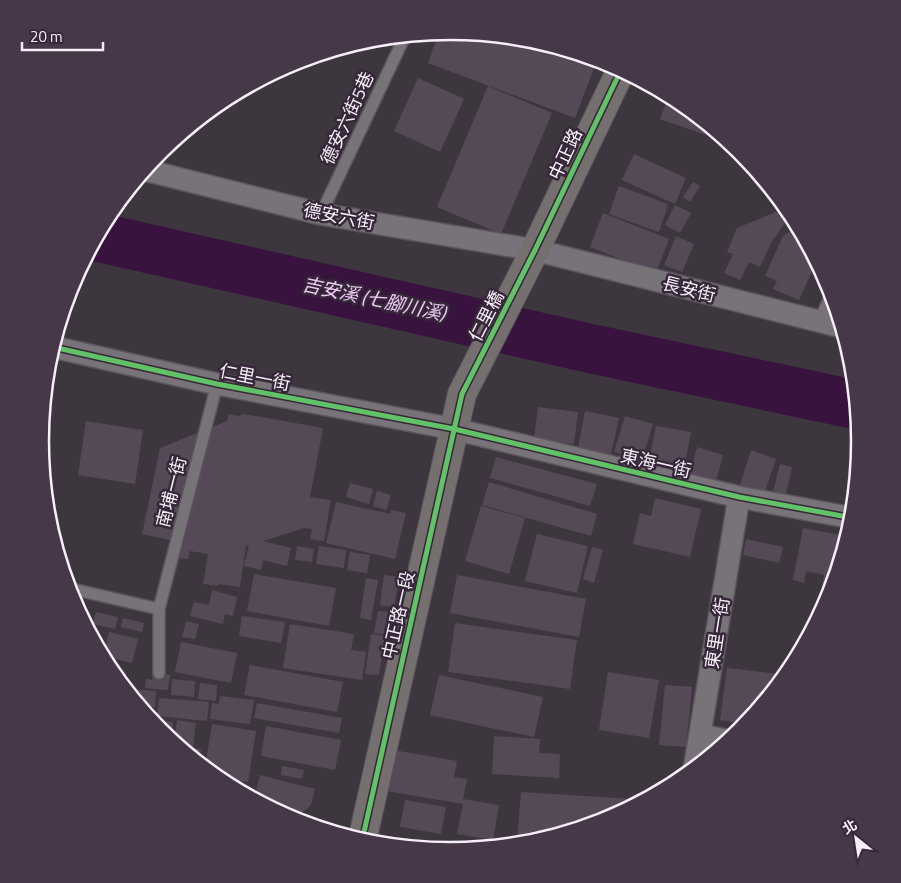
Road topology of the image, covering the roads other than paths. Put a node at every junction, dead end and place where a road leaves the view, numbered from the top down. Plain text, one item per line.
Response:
1 (402, 43) edge
2 (618, 77) edge
3 (154, 172) edge
4 (321, 214) junction
5 (535, 250) junction
6 (828, 304) edge
7 (820, 322) junction
8 (835, 325) edge
9 (60, 349) edge
10 (216, 384) junction
11 (462, 394) joint
12 (454, 429) junction
13 (738, 497) junction
14 (845, 516) edge
15 (78, 590) edge
16 (159, 609) junction
17 (159, 673) dead end
18 (701, 735) junction
19 (720, 738) edge
20 (696, 759) edge
21 (364, 833) edge

1 - 4 lane, 德安六街5巷
2 - 5 main road, 中正路
3 - 4 street, 德安六街
4 - 5 street, 德安六街
5 - 7 street, 長安街
5 - 11 main road, 仁里橋
6 - 7 lane
7 - 8 street, 長安街
9 - 10 street, 仁里一街
10 - 12 street, 仁里一街
10 - 16 lane, 南埔一街
11 - 12 main road, 中正路一段
12 - 13 street, 東海一街
12 - 21 main road, 中正路一段
13 - 14 street, 東海一街
13 - 18 street, 東里一街
15 - 16 lane
16 - 17 lane, 南埔一街
18 - 19 street
18 - 20 street, 東里一街

